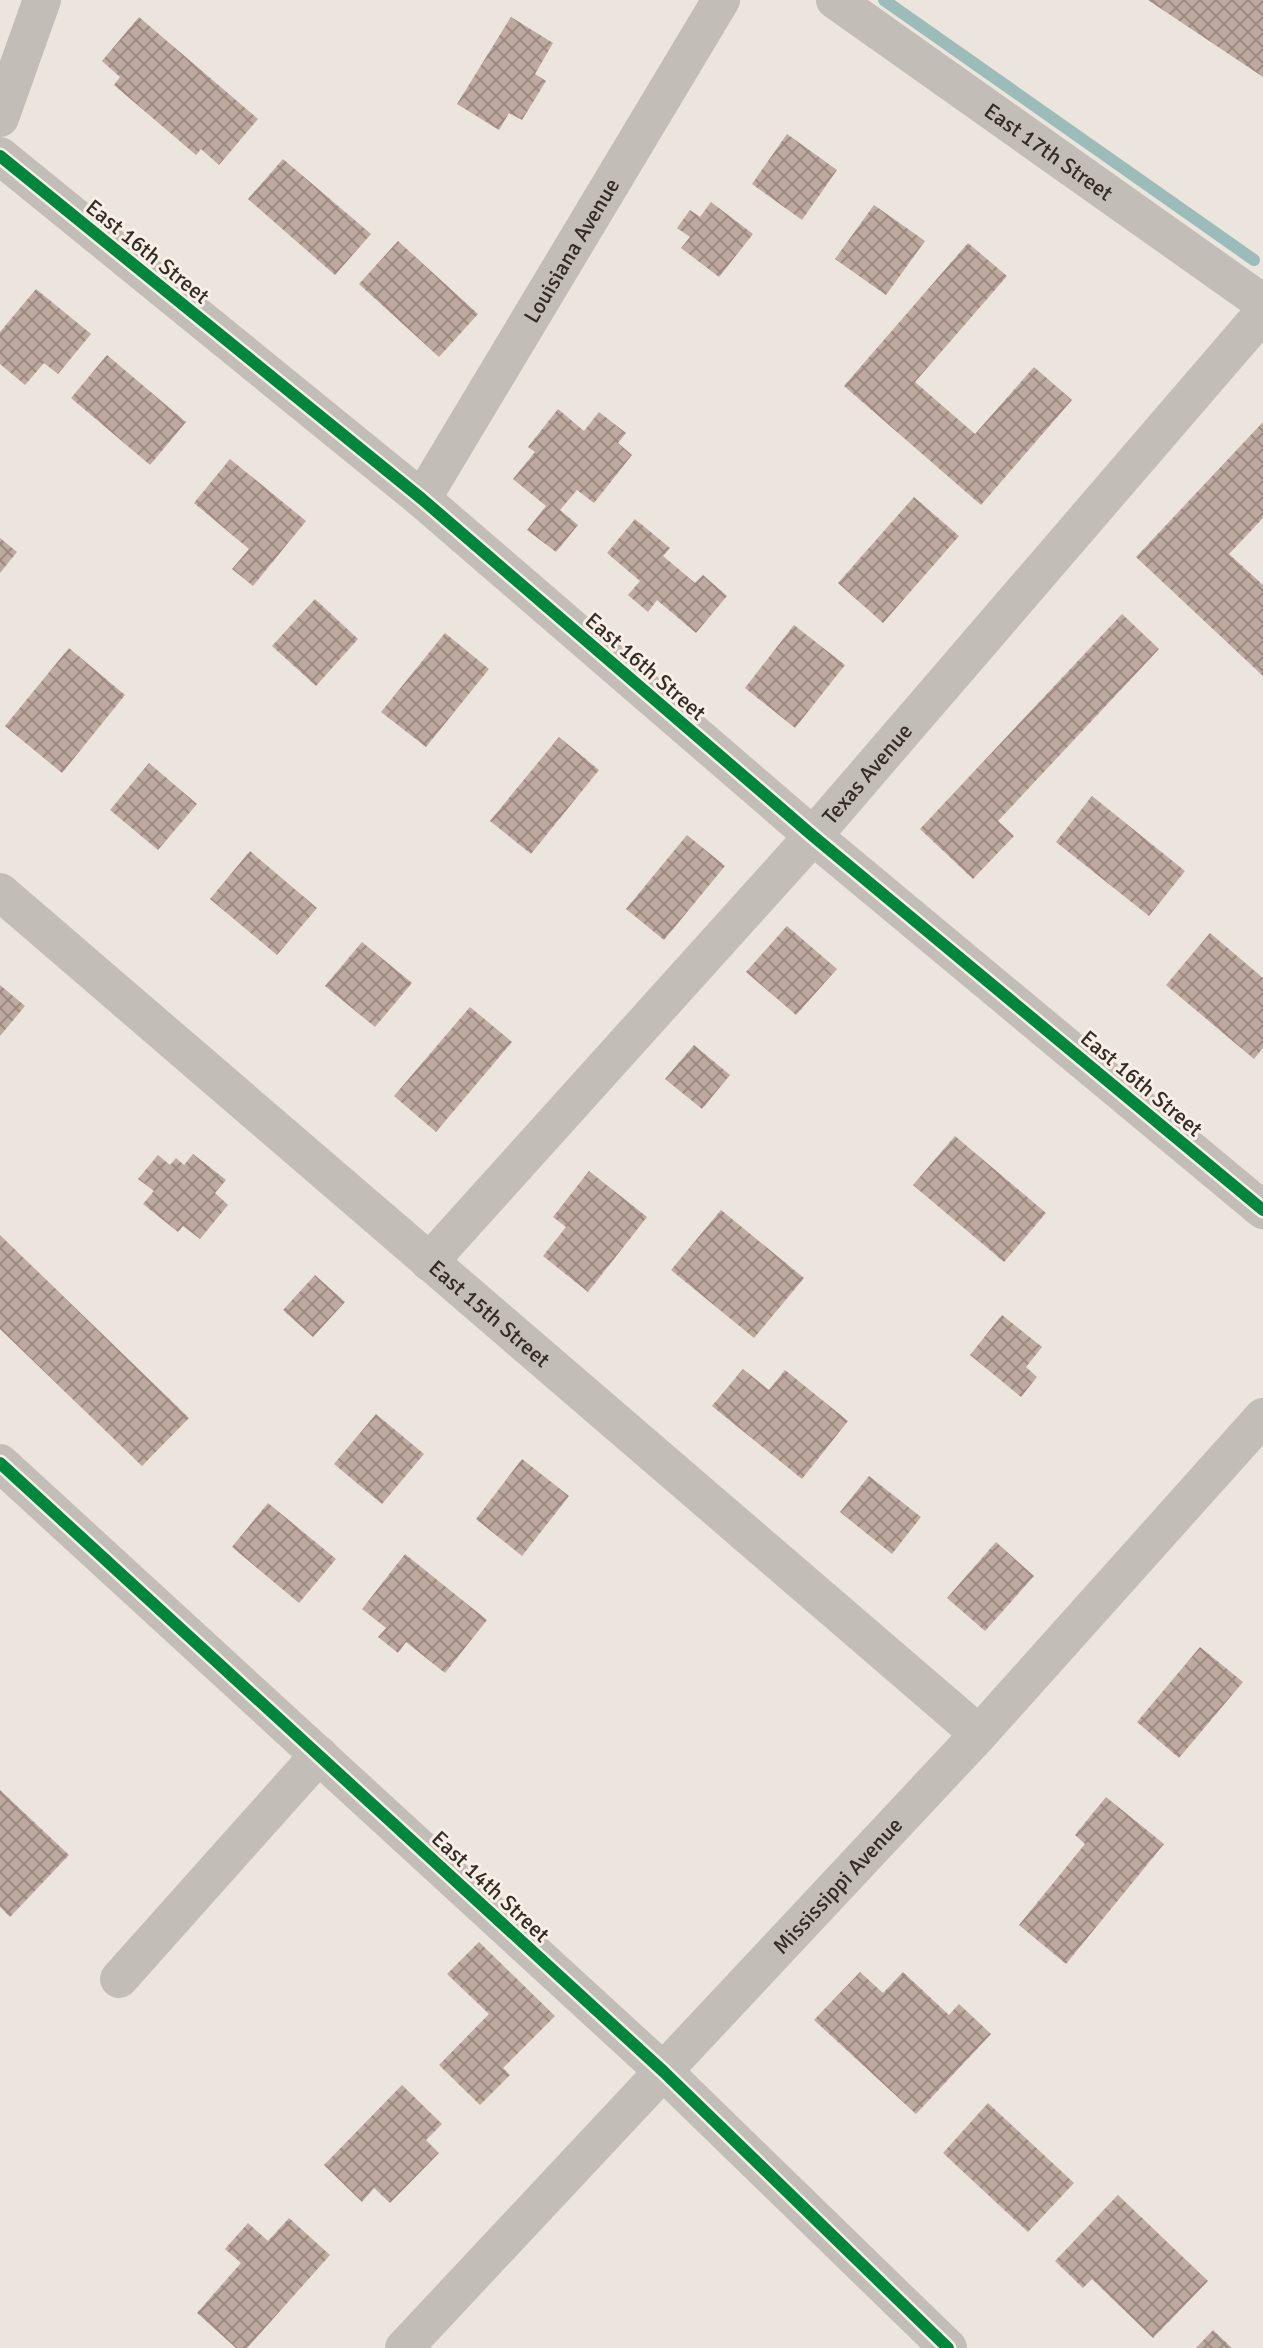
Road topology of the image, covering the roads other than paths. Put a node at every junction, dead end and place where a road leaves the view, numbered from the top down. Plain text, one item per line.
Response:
1 (42, 0) edge
2 (721, 0) edge
3 (835, 0) edge
4 (13, 35) edge
5 (0, 118) edge
6 (0, 156) edge
7 (1263, 303) edge
8 (1263, 313) edge
9 (422, 499) junction
10 (813, 836) junction
11 (0, 892) edge
12 (1263, 1210) edge
13 (429, 1262) junction
14 (1263, 1417) edge
15 (0, 1463) edge
16 (979, 1734) junction
17 (319, 1755) junction
18 (119, 1979) dead end
19 (664, 2072) junction
20 (404, 2348) edge
21 (948, 2348) edge

1 - 4 street
2 - 9 street, Louisiana Avenue
3 - 7 street, East 17th Street
4 - 5 street
6 - 9 street, East 16th Street
8 - 10 street, Texas Avenue
9 - 10 street, East 16th Street
10 - 12 street, East 16th Street
10 - 13 street, Texas Avenue
11 - 13 street, East 15th Street
13 - 16 street, East 15th Street
14 - 16 street, Mississippi Avenue
15 - 17 street, East 14th Street
16 - 19 street, Mississippi Avenue
17 - 18 street
17 - 19 street, East 14th Street
19 - 20 street, Mississippi Avenue
19 - 21 street, East 14th Street

